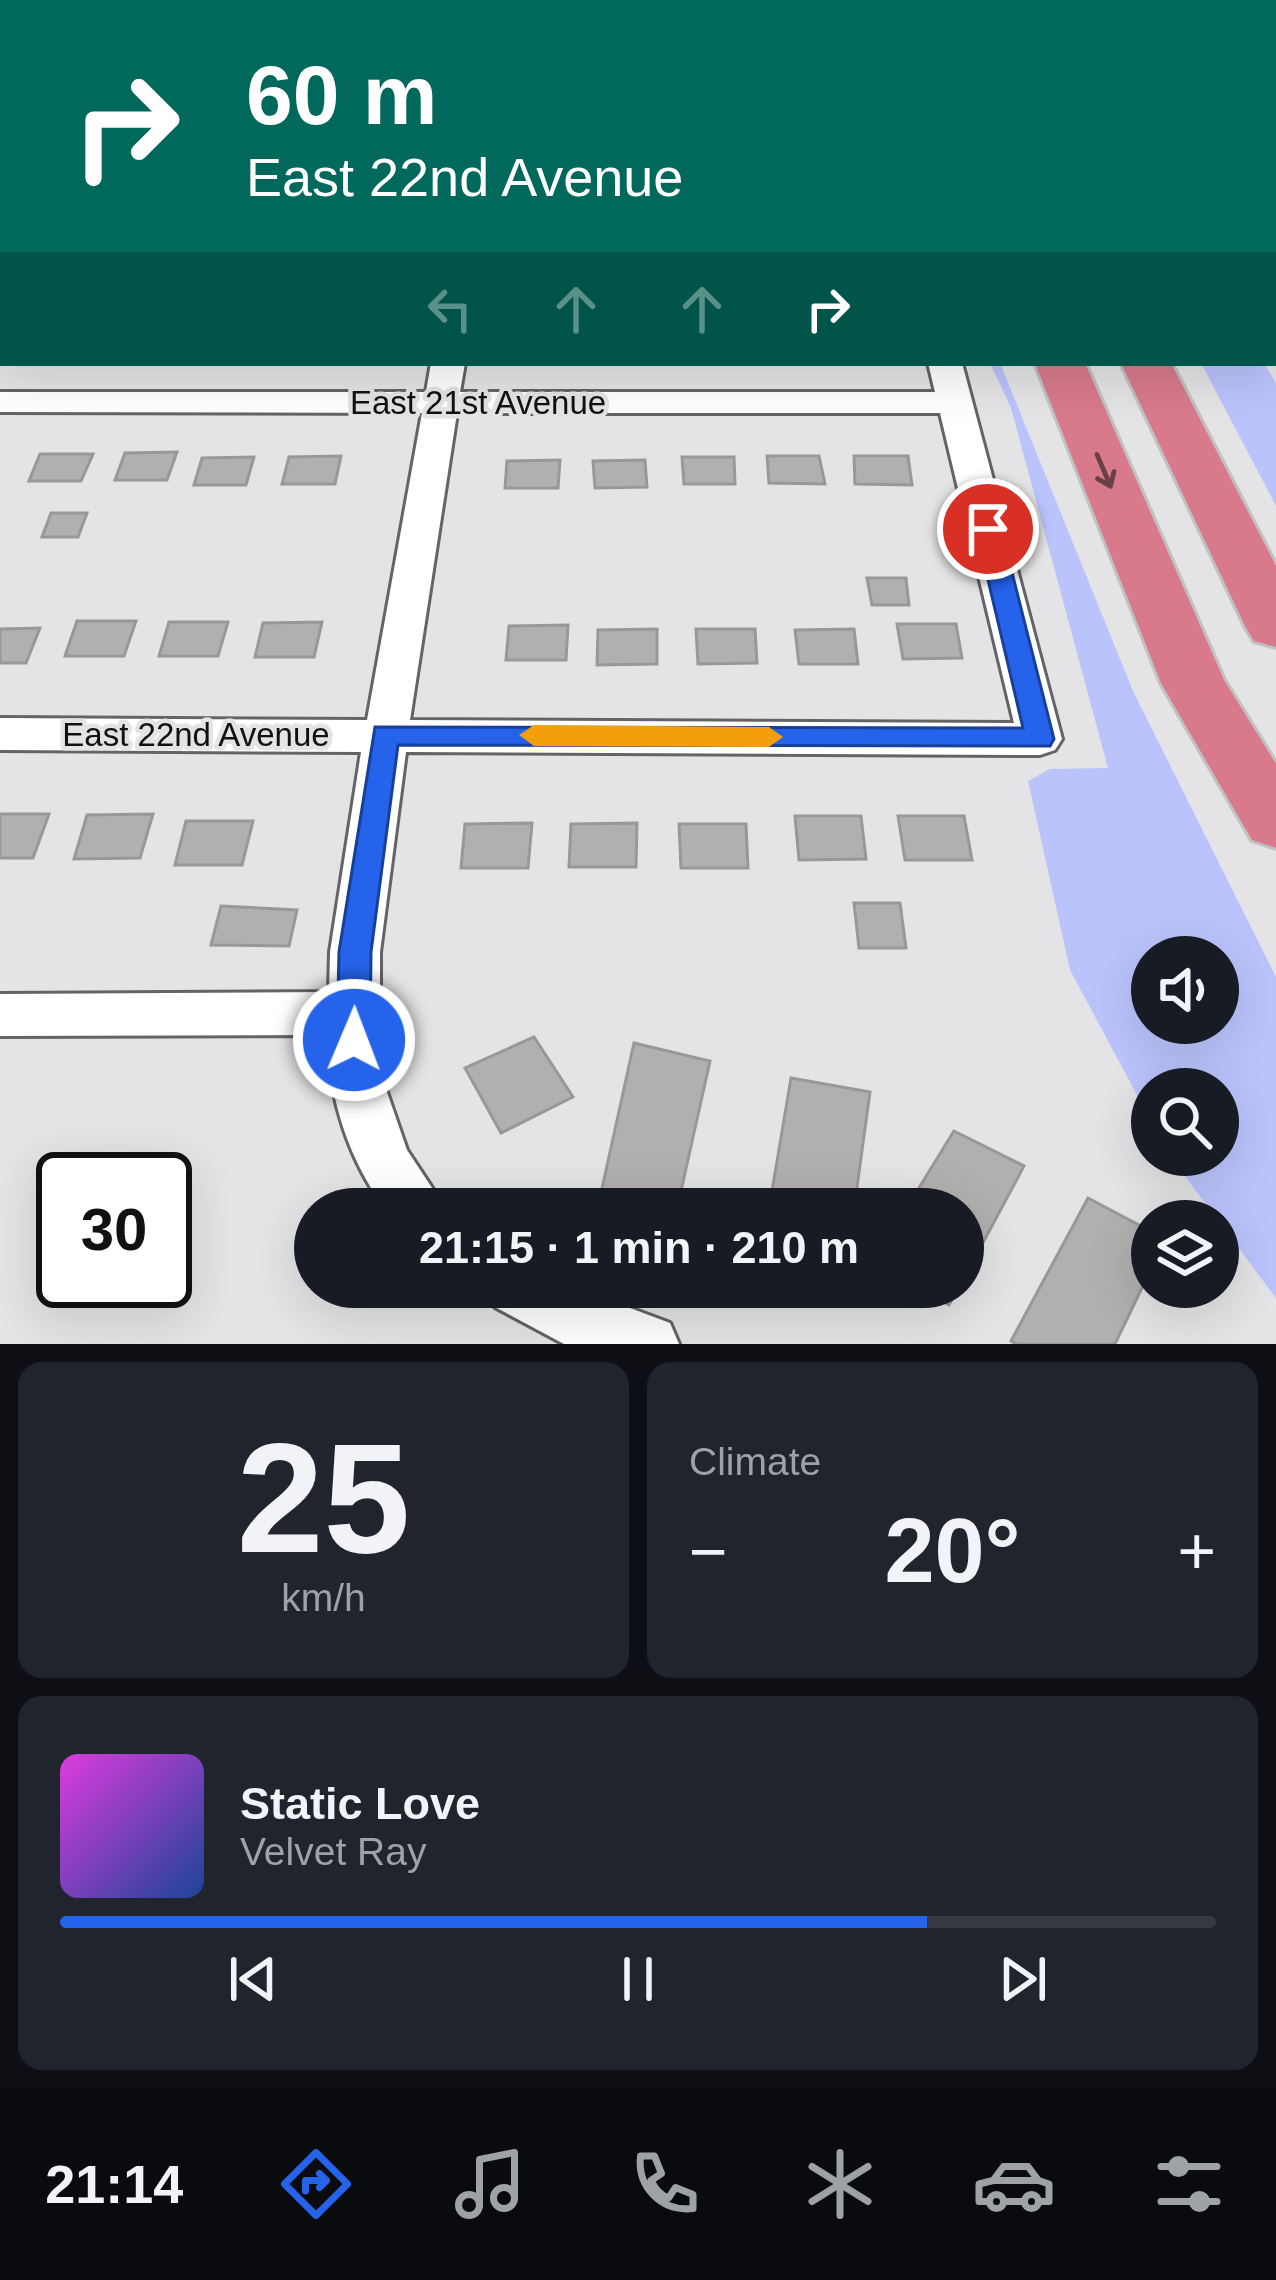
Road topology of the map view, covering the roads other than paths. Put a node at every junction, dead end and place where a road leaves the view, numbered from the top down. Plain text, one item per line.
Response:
1 (448, 366) edge
2 (946, 366) edge
3 (1061, 366) edge
4 (1147, 366) edge
5 (0, 402) edge
6 (442, 402) junction
7 (957, 403) junction
8 (1276, 626) edge
9 (0, 734) edge
10 (386, 734) junction
11 (1276, 822) edge
12 (354, 1013) junction
13 (0, 1015) edge
14 (402, 1188) edge
15 (555, 1308) edge
16 (649, 1344) edge

1 - 6 street
2 - 7 street
3 -> 11 highway
4 - 8 highway
5 - 6 street, East 21st Avenue
6 - 7 street, East 21st Avenue
6 - 10 street
7 - 10 street, East 22nd Avenue
9 - 10 street, East 22nd Avenue
10 - 12 street
12 - 13 street
12 - 14 street
15 - 16 street

